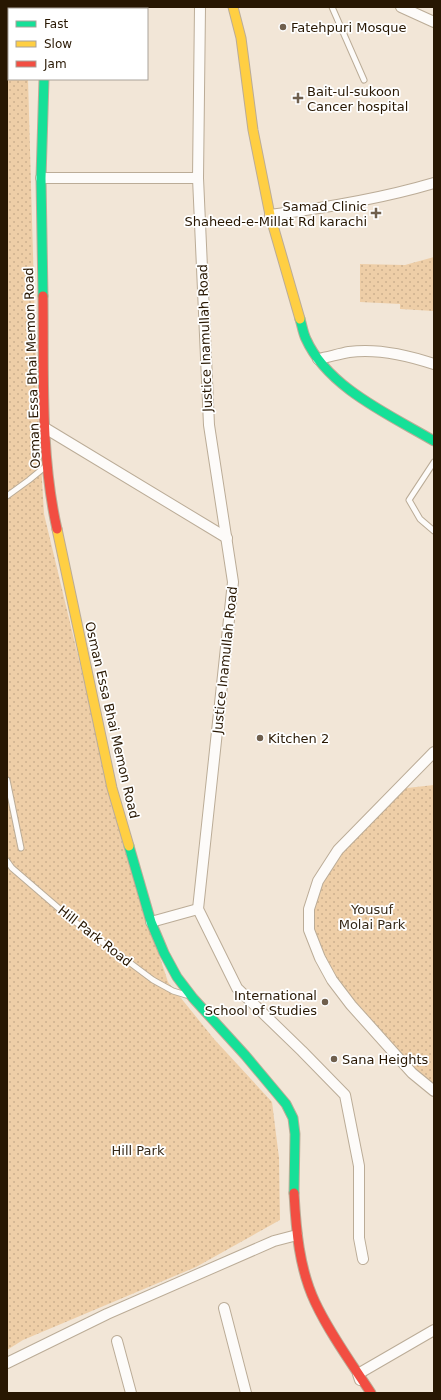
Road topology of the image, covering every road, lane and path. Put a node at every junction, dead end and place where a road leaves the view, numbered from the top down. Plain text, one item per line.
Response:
1 (200, 7) edge
2 (233, 7) edge
3 (332, 7) edge
4 (401, 7) edge
5 (434, 22) edge
6 (44, 80) edge
7 (364, 80) dead end
8 (41, 178) junction
9 (198, 178) junction
10 (434, 183) edge
11 (270, 215) junction
12 (318, 359) junction
13 (434, 364) edge
14 (45, 428) junction
15 (434, 441) edge
16 (434, 462) edge
17 (48, 464) junction
18 (7, 496) edge
19 (434, 531) edge
20 (227, 538) junction
21 (434, 752) edge
22 (7, 780) edge
23 (21, 848) dead end
24 (7, 862) edge
25 (198, 908) junction
26 (151, 922) junction
27 (193, 998) junction
28 (434, 1091) edge
29 (297, 1235) junction
30 (363, 1259) dead end
31 (224, 1308) dead end
32 (434, 1330) edge
33 (117, 1341) dead end
34 (7, 1363) edge
35 (358, 1374) junction
36 (131, 1393) edge
37 (246, 1393) edge
38 (363, 1393) edge
39 (371, 1393) edge

1 - 9 street, Justice Inamullah Road
2 - 11 street
3 - 7 lane
4 - 5 street
6 - 8 street, Osman Essa Bhai Memon Road
8 - 9 street
8 - 14 street, Osman Essa Bhai Memon Road
9 - 20 street, Justice Inamullah Road
10 - 11 street
11 - 12 street
12 - 13 street
12 - 15 street
14 - 17 street, Osman Essa Bhai Memon Road
14 - 20 street
16 - 19 lane
17 - 18 lane
17 - 26 street, Osman Essa Bhai Memon Road
20 - 25 street, Justice Inamullah Road
21 - 28 street
22 - 23 lane
24 - 27 lane, Hill Park Road
25 - 26 street
25 - 30 street
26 - 27 street, Osman Essa Bhai Memon Road
27 - 29 street, Osman Essa Bhai Memon Road
29 - 34 street
29 - 35 street, Osman Essa Bhai Memon Road
31 - 37 street
32 - 35 street
33 - 36 street
35 - 38 street
35 - 39 street, Osman Essa Bhai Memon Road

